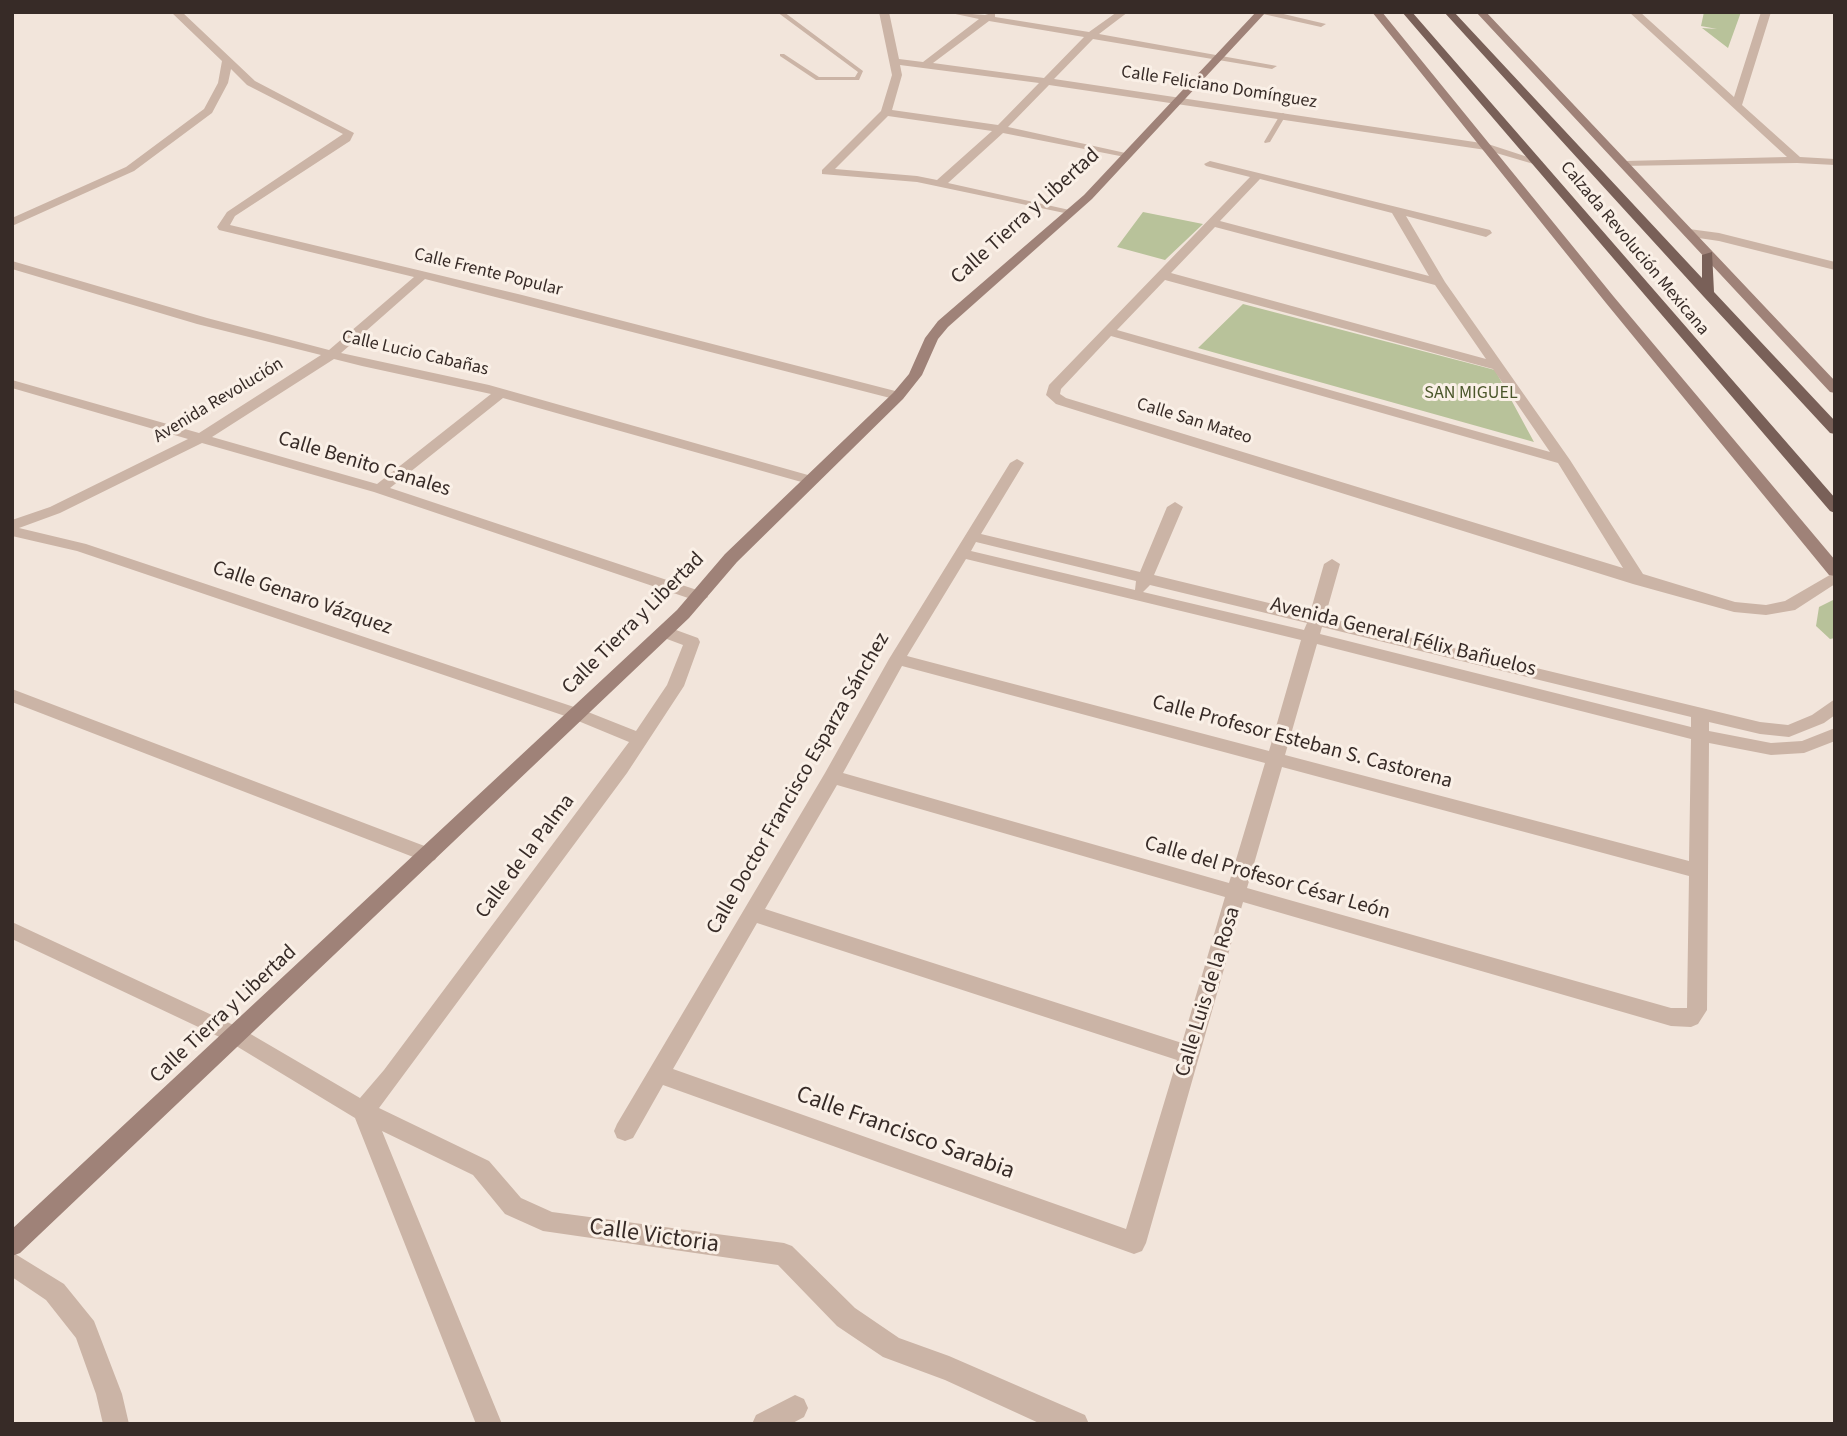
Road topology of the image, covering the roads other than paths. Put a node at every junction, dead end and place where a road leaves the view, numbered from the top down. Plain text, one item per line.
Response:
1 (176, 12) edge
2 (780, 12) edge
3 (884, 12) edge
4 (951, 12) edge
5 (1124, 12) edge
6 (1260, 12) edge
7 (1377, 12) edge
8 (1407, 12) edge
9 (1449, 12) edge
10 (1481, 12) edge
11 (1634, 12) edge
12 (1766, 12) edge
13 (991, 15) edge
14 (1321, 24) dead end
15 (1091, 35) junction
16 (782, 55) dead end
17 (1221, 55) junction
18 (894, 61) junction
19 (227, 62) junction
20 (926, 64) junction
21 (1272, 66) dead end
22 (1047, 81) junction
23 (1180, 99) junction
24 (1737, 105) junction
25 (886, 112) junction
26 (1283, 116) junction
27 (1001, 129) junction
28 (1267, 142) dead end
29 (1488, 146) junction
30 (1126, 156) junction
31 (1797, 160) junction
32 (1537, 162) junction
33 (1835, 162) edge
34 (1210, 164) dead end
35 (1625, 164) junction
36 (1258, 175) junction
37 (941, 183) junction
38 (1396, 209) junction
39 (1070, 213) junction
40 (12, 223) edge
41 (1212, 223) junction
42 (1486, 233) dead end
43 (1689, 233) junction
44 (1708, 255) junction
45 (12, 265) edge
46 (1835, 266) edge
47 (423, 275) junction
48 (1162, 275) junction
49 (1439, 282) junction
50 (1708, 294) junction
51 (1108, 331) junction
52 (332, 354) junction
53 (1497, 366) junction
54 (12, 384) edge
55 (1835, 388) edge
56 (502, 393) junction
57 (898, 396) junction
58 (1835, 430) edge
59 (200, 439) junction
60 (1563, 460) junction
61 (1017, 463) dead end
62 (810, 480) junction
63 (379, 489) junction
64 (1175, 507) dead end
65 (1835, 508) edge
66 (12, 525) edge
67 (12, 531) edge
68 (971, 536) junction
69 (961, 553) junction
70 (1332, 564) dead end
71 (1835, 570) edge
72 (1835, 578) edge
73 (1144, 579) junction
74 (1639, 580) junction
75 (1137, 596) junction
76 (700, 597) junction
77 (1313, 628) junction
78 (665, 632) junction
79 (897, 659) junction
80 (12, 695) edge
81 (1835, 705) edge
82 (1700, 713) junction
83 (577, 714) junction
84 (1789, 731) junction
85 (1835, 734) edge
86 (1699, 735) junction
87 (640, 739) junction
88 (1804, 747) junction
89 (1276, 759) junction
90 (832, 777) junction
91 (428, 855) junction
92 (1696, 870) junction
93 (1238, 894) junction
94 (752, 913) junction
95 (12, 930) edge
96 (235, 1035) junction
97 (1190, 1055) junction
98 (659, 1074) junction
99 (363, 1111) junction
100 (625, 1131) dead end
101 (1134, 1243) joint
102 (12, 1245) edge
103 (12, 1263) edge
104 (795, 1408) dead end
105 (116, 1424) edge
106 (489, 1424) edge
107 (765, 1424) edge
108 (1076, 1424) edge

1 - 19 street
2 - 16 lane
3 - 18 street
4 - 13 street
5 - 15 street
6 - 14 street
6 - 17 street, Calle Tierra y Libertad
7 - 29 street
8 - 32 main road, Calzada Revolución Mexicana
9 - 50 main road, Calzada Revolución Mexicana
10 - 35 street
11 - 24 street
12 - 24 street
13 - 15 street
13 - 20 street
15 - 17 street
15 - 22 street
17 - 21 street
17 - 23 street, Calle Tierra y Libertad
18 - 20 street, Calle Feliciano Domínguez
18 - 25 street
19 - 40 street
19 - 47 street, Calle Frente Popular
20 - 22 street, Calle Feliciano Domínguez
22 - 23 street, Calle Feliciano Domínguez
22 - 27 street
23 - 26 street, Calle Feliciano Domínguez
23 - 30 street, Calle Tierra y Libertad
24 - 31 street
25 - 27 street
25 - 37 street
26 - 28 lane
26 - 29 street, Calle Feliciano Domínguez
27 - 30 street
27 - 37 street
29 - 32 street, Calle Feliciano Domínguez
29 - 71 street
30 - 39 street, Calle Tierra y Libertad
31 - 33 street
31 - 35 street
32 - 65 main road, Calzada Revolución Mexicana
34 - 36 street
35 - 43 street
36 - 38 street
36 - 41 street, Calle San Mateo
37 - 39 street
38 - 42 street
38 - 49 street
39 - 57 street, Calle Tierra y Libertad
41 - 48 street, Calle San Mateo
41 - 49 street
43 - 44 street
43 - 46 street
44 - 50 main road
44 - 55 street
45 - 52 street, Calle Lucio Cabañas
47 - 52 street, Avenida Revolución
47 - 57 street, Calle Frente Popular
48 - 51 street, Calle San Mateo
48 - 53 street
49 - 53 street
50 - 58 main road, Calzada Revolución Mexicana
51 - 60 street
51 - 74 street, Calle San Mateo
52 - 56 street, Calle Lucio Cabañas
52 - 59 street, Avenida Revolución
53 - 60 street
54 - 59 street, Calle Benito Canales
56 - 62 street, Calle Lucio Cabañas
56 - 63 street
57 - 62 street, Calle Tierra y Libertad
59 - 63 street, Calle Benito Canales
59 - 66 street, Avenida Revolución
60 - 74 street
61 - 68 street, Calle Doctor Francisco Esparza Sánchez
62 - 76 street, Calle Tierra y Libertad
63 - 76 street, Calle Benito Canales
64 - 73 street
67 - 83 street, Calle Genaro Vázquez
68 - 69 street, Calle Doctor Francisco Esparza Sánchez
68 - 73 street, Avenida General Félix Bañuelos
69 - 75 street, Avenida General Félix Bañuelos
69 - 79 street, Calle Doctor Francisco Esparza Sánchez
70 - 77 street, Calle Luis de la Rosa
72 - 74 street, Calle San Mateo
73 - 75 street
73 - 77 street, Avenida General Félix Bañuelos
75 - 77 street, Avenida General Félix Bañuelos
76 - 78 street, Calle Tierra y Libertad
77 - 82 street, Avenida General Félix Bañuelos
77 - 86 street, Avenida General Félix Bañuelos
77 - 89 street, Calle Luis de la Rosa
78 - 83 street, Calle Tierra y Libertad
78 - 87 street, Calle de la Palma
79 - 89 street, Calle Profesor Esteban S. Castorena
79 - 90 street, Calle Doctor Francisco Esparza Sánchez
80 - 91 street
81 - 84 street
82 - 84 street, Avenida General Félix Bañuelos
82 - 86 street
83 - 87 street, Calle Genaro Vázquez
83 - 91 street, Calle Tierra y Libertad
84 - 88 street
85 - 88 street, Avenida General Félix Bañuelos
86 - 88 street, Avenida General Félix Bañuelos
86 - 92 street
87 - 99 street, Calle de la Palma
89 - 92 street, Calle Profesor Esteban S. Castorena
89 - 93 street, Calle Luis de la Rosa
90 - 93 street, Calle del Profesor César León
90 - 94 street, Calle Doctor Francisco Esparza Sánchez
91 - 96 street, Calle Tierra y Libertad
92 - 93 street, Calle del Profesor César León
93 - 97 street, Calle Luis de la Rosa
94 - 97 street
94 - 98 street, Calle Doctor Francisco Esparza Sánchez
95 - 96 street, Calle Victoria
96 - 99 street, Calle Victoria
96 - 102 street, Calle Tierra y Libertad
97 - 101 street, Calle Luis de la Rosa
98 - 100 street, Calle Doctor Francisco Esparza Sánchez
98 - 101 street, Calle Francisco Sarabia
99 - 106 street
99 - 108 street, Calle Victoria
103 - 105 street
104 - 107 street

